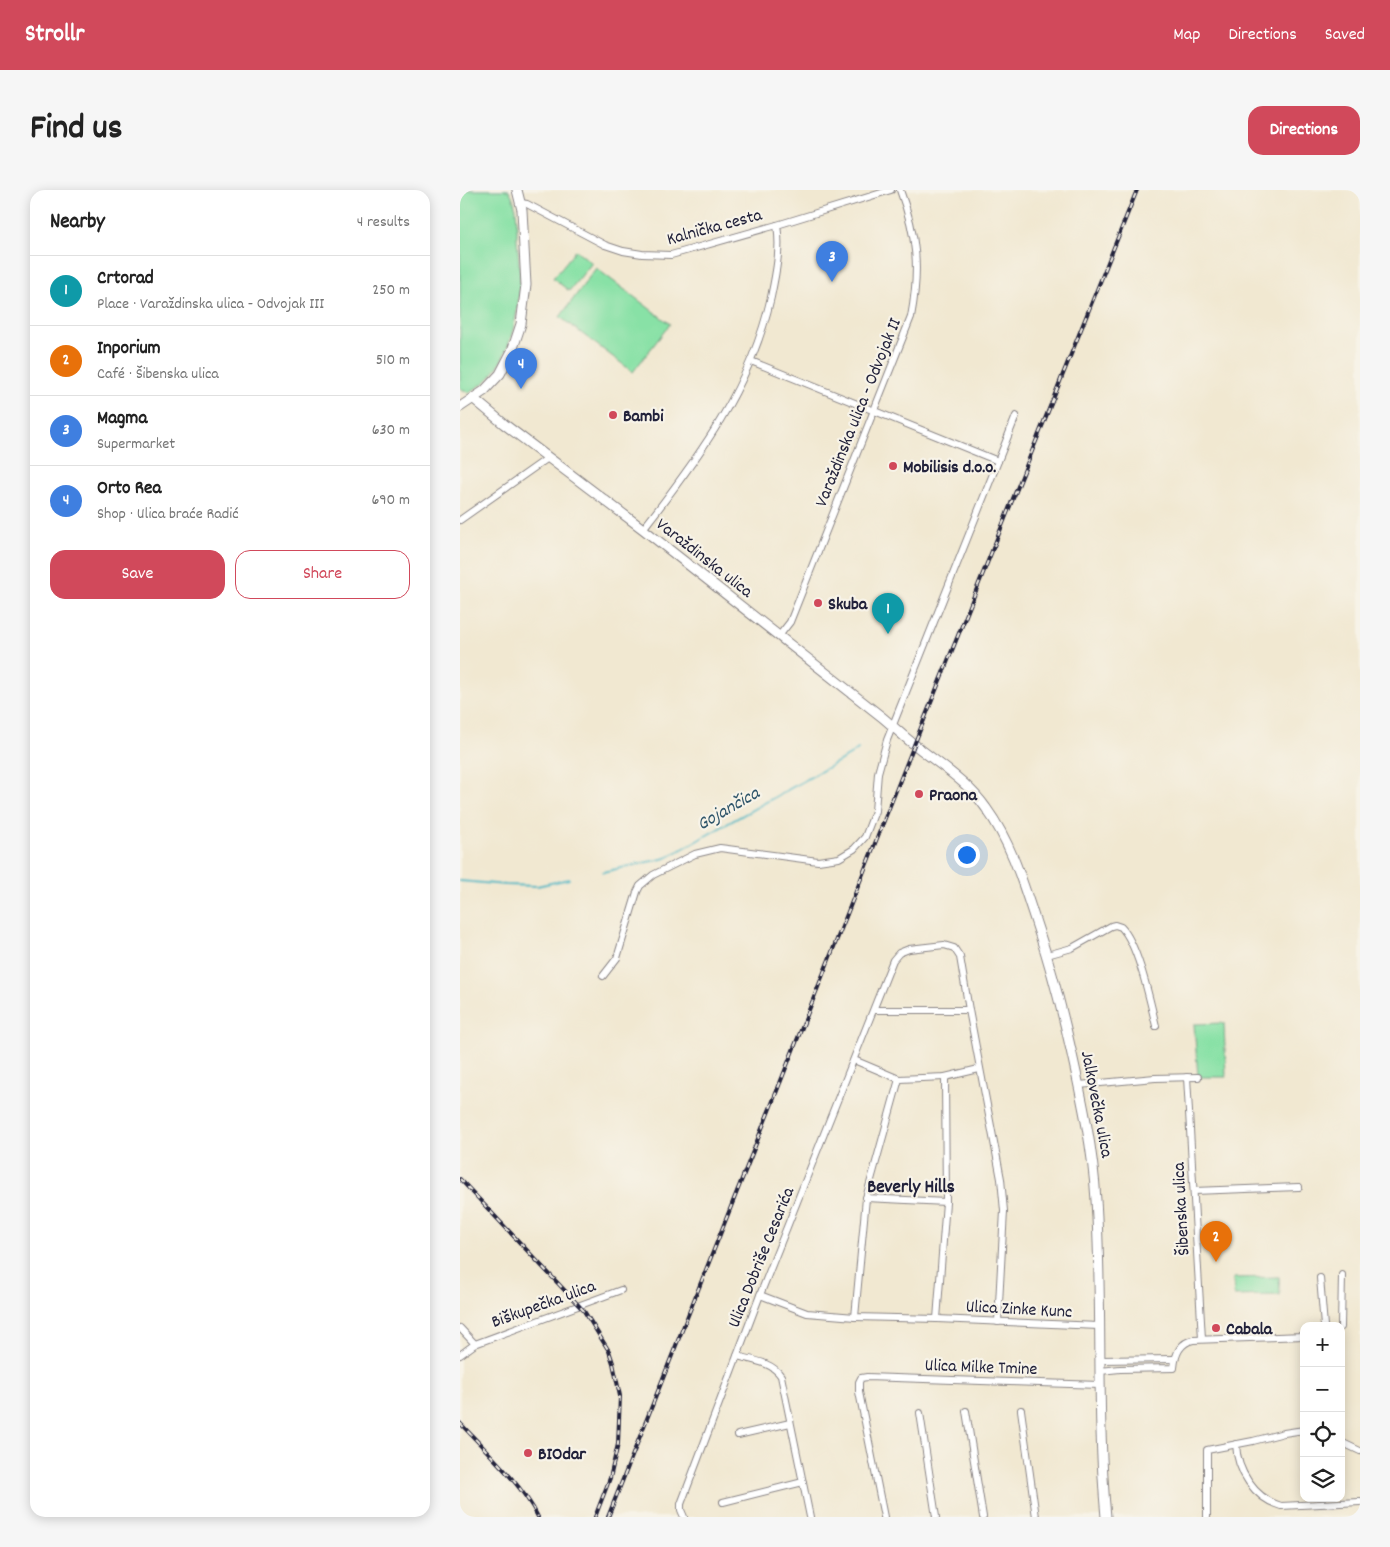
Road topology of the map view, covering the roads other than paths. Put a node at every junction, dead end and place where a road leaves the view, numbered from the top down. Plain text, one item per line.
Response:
1 (517, 190) edge
2 (891, 190) edge
3 (900, 190) edge
4 (521, 203) junction
5 (777, 225) junction
6 (751, 361) junction
7 (474, 399) junction
8 (460, 407) edge
9 (873, 411) junction
10 (1016, 416) dead end
11 (548, 458) junction
12 (998, 462) junction
13 (460, 520) edge
14 (642, 529) junction
15 (779, 636) junction
16 (893, 726) junction
17 (914, 745) joint
18 (1047, 955) junction
19 (602, 976) dead end
20 (874, 1010) junction
21 (968, 1010) junction
22 (1156, 1026) dead end
23 (854, 1060) junction
24 (980, 1069) junction
25 (945, 1077) junction
26 (1187, 1077) junction
27 (1198, 1077) dead end
28 (899, 1079) junction
29 (1079, 1085) junction
30 (1299, 1187) dead end
31 (1194, 1191) junction
32 (866, 1198) junction
33 (946, 1202) junction
34 (1342, 1276) dead end
35 (1320, 1278) dead end
36 (621, 1290) dead end
37 (760, 1295) junction
38 (855, 1317) junction
39 (936, 1319) junction
40 (998, 1322) junction
41 (1324, 1322) edge
42 (1341, 1322) edge
43 (1099, 1326) junction
44 (460, 1328) edge
45 (1300, 1336) edge
46 (1202, 1339) junction
47 (475, 1344) junction
48 (460, 1355) edge
49 (737, 1356) junction
50 (1175, 1359) junction
51 (1100, 1360) junction
52 (1100, 1371) junction
53 (1100, 1385) junction
54 (966, 1410) dead end
55 (1021, 1410) dead end
56 (920, 1412) dead end
57 (790, 1423) junction
58 (1300, 1431) edge
59 (738, 1435) dead end
60 (1236, 1444) junction
61 (1345, 1444) edge
62 (1360, 1452) edge
63 (803, 1482) junction
64 (723, 1502) dead end
65 (1360, 1502) edge
66 (684, 1517) edge
67 (810, 1517) edge
68 (884, 1517) edge
69 (936, 1517) edge
70 (983, 1517) edge
71 (1036, 1517) edge
72 (1106, 1517) edge
73 (1207, 1517) edge

1 - 4 main road
2 - 5 street, Kalnička cesta
3 - 9 street, Varaždinska ulica - Odvojak II
4 - 5 street, Kalnička cesta
4 - 7 main road
5 - 6 street
6 - 9 street
6 - 14 street
7 - 8 main road
7 - 11 main road, Varaždinska ulica
9 - 12 street
9 - 15 street, Varaždinska ulica - Odvojak II
10 - 12 street
11 - 13 street
11 - 14 main road, Varaždinska ulica
12 - 16 street
14 - 15 main road, Varaždinska ulica
15 - 16 main road, Varaždinska ulica
16 - 17 main road, Varaždinska ulica
16 - 19 street
17 - 18 main road, Jalkovečka ulica
18 - 22 street
18 - 29 main road, Jalkovečka ulica
20 - 21 street
20 - 21 street, Ulica Dobriše Cesarića
20 - 23 street, Ulica Dobriše Cesarića
21 - 24 street, Ulica Dobriše Cesarića
23 - 28 street
23 - 37 street, Ulica Dobriše Cesarića
24 - 25 street
24 - 40 street, Ulica Dobriše Cesarića
25 - 28 street
25 - 33 street
26 - 27 street
26 - 29 street
26 - 31 street, Šibenska ulica
28 - 32 street
29 - 43 main road, Jalkovečka ulica
30 - 31 street
31 - 46 street, Šibenska ulica
32 - 33 street
32 - 38 street
33 - 39 street
34 - 42 street
35 - 41 street
36 - 47 street, Biškupečka ulica
37 - 38 street, Ulica Zinke Kunc
37 - 49 street, Ulica Dobriše Cesarića
38 - 39 street, Ulica Zinke Kunc
39 - 40 street, Ulica Zinke Kunc
40 - 43 street, Ulica Zinke Kunc
43 - 51 main road, Jalkovečka ulica
44 - 47 street, Biškupečka ulica
45 - 46 street
46 - 50 street
47 - 48 street, Biškupečka ulica
49 - 57 street
49 - 66 street, Ulica Dobriše Cesarića
50 - 51 street
50 - 52 street
51 - 52 main road, Jalkovečka ulica
52 - 53 main road, Jalkovečka ulica
53 - 68 street, Ulica Milke Tmine
53 - 72 main road, Jalkovečka ulica
54 - 70 street
55 - 71 street
56 - 69 street
57 - 59 street
57 - 63 street
58 - 60 street
60 - 65 street
60 - 73 street
61 - 62 street
63 - 64 street
63 - 67 street

